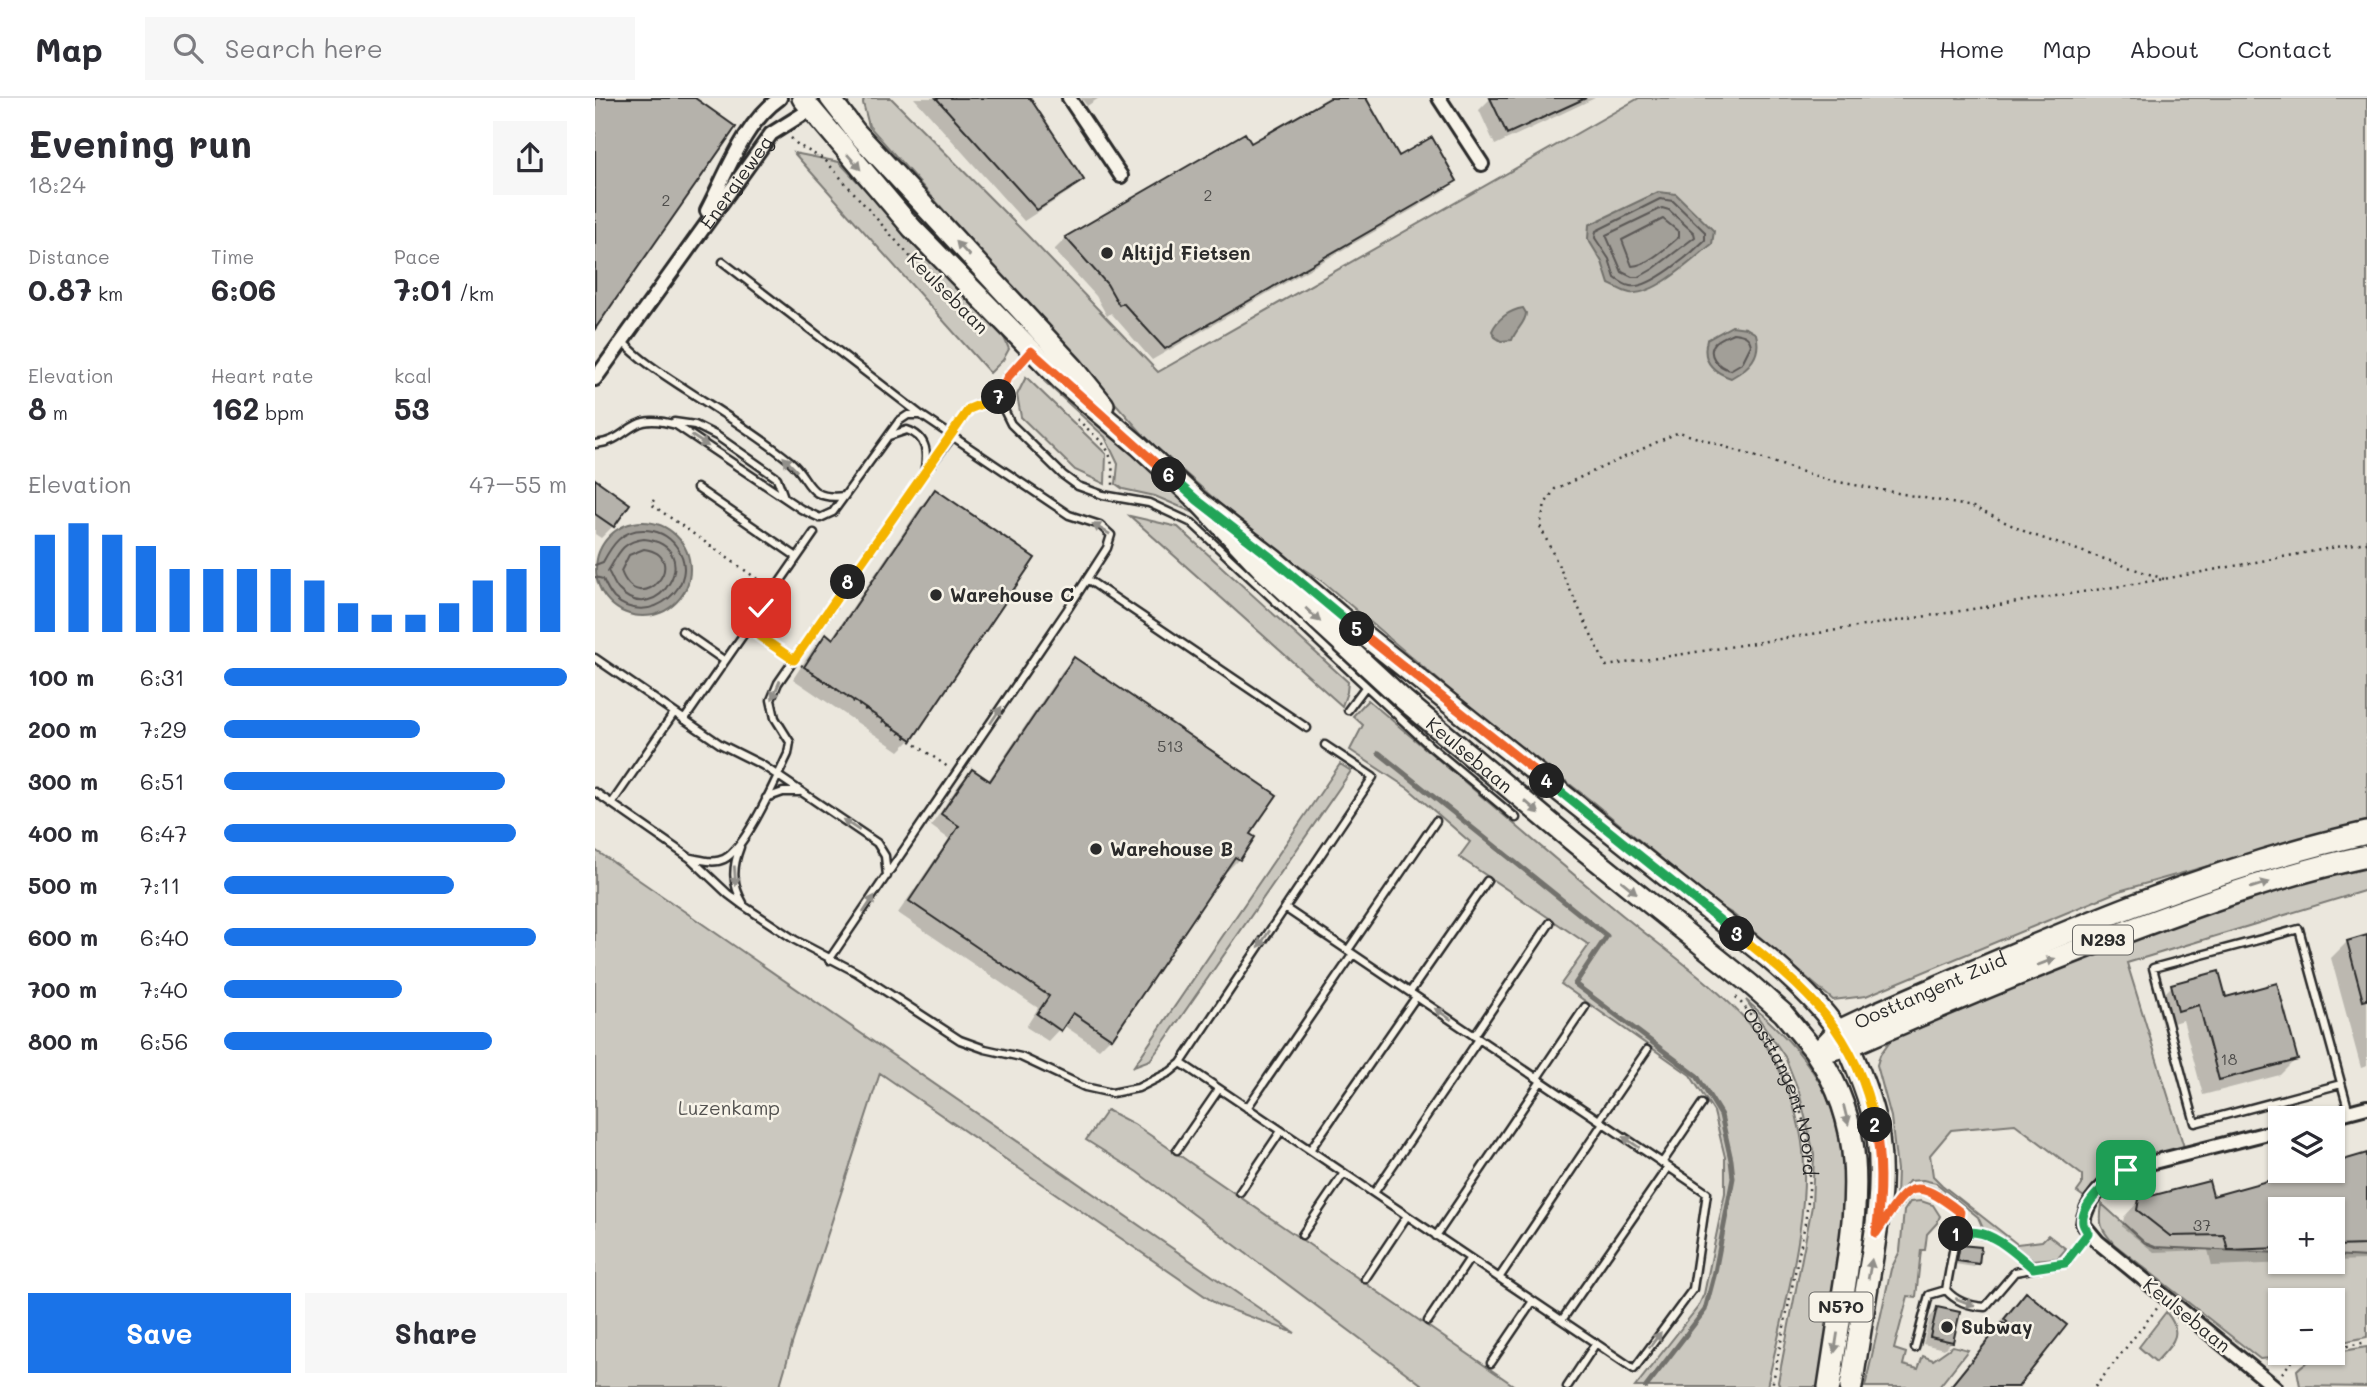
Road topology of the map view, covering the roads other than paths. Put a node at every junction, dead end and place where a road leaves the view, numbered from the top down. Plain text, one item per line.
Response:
1 (780, 98) edge
2 (1069, 98) edge
3 (1439, 98) edge
4 (817, 101) edge
5 (1482, 164) dead end
6 (1121, 176) dead end
7 (685, 252) junction
8 (723, 262) dead end
9 (622, 341) junction
10 (1038, 344) junction
11 (595, 380) edge
12 (1001, 396) junction
13 (921, 415) junction
14 (659, 420) junction
15 (887, 437) junction
16 (952, 438) junction
17 (595, 444) edge
18 (924, 473) junction
19 (697, 488) dead end
20 (845, 496) junction
21 (784, 497) junction
22 (1197, 500) junction
23 (814, 533) dead end
24 (797, 557) junction
25 (1087, 579) junction
26 (682, 631) dead end
27 (595, 659) edge
28 (725, 661) junction
29 (1366, 686) junction
30 (1348, 710) dead end
31 (674, 713) junction
32 (684, 720) junction
33 (1307, 728) dead end
34 (1325, 745) dead end
35 (777, 776) junction
36 (595, 792) edge
37 (801, 792) junction
38 (766, 798) junction
39 (612, 803) junction
40 (1516, 818) dead end
41 (1436, 821) dead end
42 (2367, 833) edge
43 (741, 846) junction
44 (2367, 856) edge
45 (690, 858) junction
46 (887, 877) junction
47 (1487, 880) dead end
48 (744, 906) junction
49 (1285, 908) junction
50 (1550, 923) dead end
51 (1350, 952) junction
52 (829, 960) junction
53 (1413, 994) junction
54 (1585, 1007) dead end
55 (1476, 1037) junction
56 (1843, 1039) junction
57 (1647, 1050) dead end
58 (1817, 1054) junction
59 (1181, 1063) junction
60 (1539, 1080) junction
61 (2341, 1084) junction
62 (1219, 1088) junction
63 (1702, 1104) dead end
64 (2367, 1107) edge
65 (1247, 1108) junction
66 (2349, 1112) junction
67 (2345, 1113) edge
68 (1601, 1121) junction
69 (1281, 1131) junction
70 (2268, 1133) edge
71 (1177, 1150) dead end
72 (1310, 1150) junction
73 (1665, 1165) junction
74 (1344, 1174) junction
75 (1240, 1192) dead end
76 (1374, 1193) junction
77 (1407, 1216) junction
78 (1876, 1233) junction
79 (1302, 1235) dead end
80 (1956, 1235) junction
81 (1436, 1236) junction
82 (2093, 1238) junction
83 (1470, 1258) junction
84 (2033, 1268) junction
85 (1499, 1278) junction
86 (1365, 1279) dead end
87 (1946, 1290) junction
88 (1533, 1301) junction
89 (1562, 1320) junction
90 (1428, 1321) dead end
91 (1596, 1343) junction
92 (1915, 1348) dead end
93 (1491, 1363) dead end
94 (2274, 1386) edge
95 (1567, 1387) edge
96 (1829, 1387) edge
97 (1851, 1387) edge

1 - 7 street, Energieweg
2 - 6 street
3 - 5 street
4 - 7 street, Energieweg
4 - 10 main road, Keulsebaan / N570
7 - 9 street, Energieweg
8 - 13 lane
9 - 11 street, Energieweg
20 -> 9 lane
10 - 12 lane
10 - 22 main road, Keulsebaan / N570
12 - 16 lane
12 - 29 lane
13 - 15 lane
13 - 16 lane
14 - 17 lane
14 -> 21 lane
14 - 21 lane
15 - 18 lane
15 - 20 lane
16 - 18 lane
25 -> 16 lane
18 -> 35 lane
19 - 24 lane
20 - 21 lane
22 - 56 main road, Keulsebaan / N570
22 -> 58 main road, Keulsebaan / N570
23 - 24 lane
24 - 28 lane
25 - 33 lane
46 -> 25 lane
26 - 28 lane
27 - 31 lane
28 - 32 lane
29 - 30 lane
29 - 40 lane
31 - 32 lane
31 - 39 lane
32 - 35 lane
34 - 49 lane
35 - 37 lane
35 - 38 lane
36 - 39 lane
37 - 38 lane
46 -> 37 lane
38 - 43 lane
39 - 45 lane
41 - 51 lane
42 - 56 main road, Oosttangent Zuid / N293
43 - 45 lane
43 -> 48 lane
56 -> 44 main road, Oosttangent Zuid / N293
45 - 48 lane
52 -> 46 lane
47 - 53 lane
48 - 52 lane
49 - 51 lane
49 -> 59 lane
50 - 55 lane
51 - 53 lane
51 - 65 lane
52 - 59 lane
55 -> 53 lane
53 - 72 lane
54 - 60 lane
55 - 60 lane
55 - 76 lane
56 - 58 main road, Oosttangent Zuid / N293
56 - 78 main road, N570
57 - 68 lane
58 -> 96 main road, N570
59 - 62 lane
60 - 68 lane
60 - 81 lane
61 - 61 lane
61 - 66 lane
62 - 65 lane
62 - 71 lane
63 - 73 lane
64 - 66 street
65 - 69 lane
66 - 67 street
73 -> 68 lane
68 - 85 lane
69 - 72 lane
69 - 75 lane
70 - 82 street
72 - 74 lane
73 - 89 lane
91 -> 73 lane
74 - 76 lane
74 - 79 lane
76 - 77 lane
77 - 81 lane
77 - 86 lane
78 - 80 lane
97 -> 78 main road, N570
80 - 84 lane
80 - 87 lane
81 - 83 lane
82 - 84 lane
82 - 94 street, Keulsebaan
83 - 85 lane
83 - 90 lane
87 -> 84 lane
85 - 88 lane
87 - 92 lane
88 - 89 lane
88 - 93 lane
89 - 91 lane
91 - 95 lane

